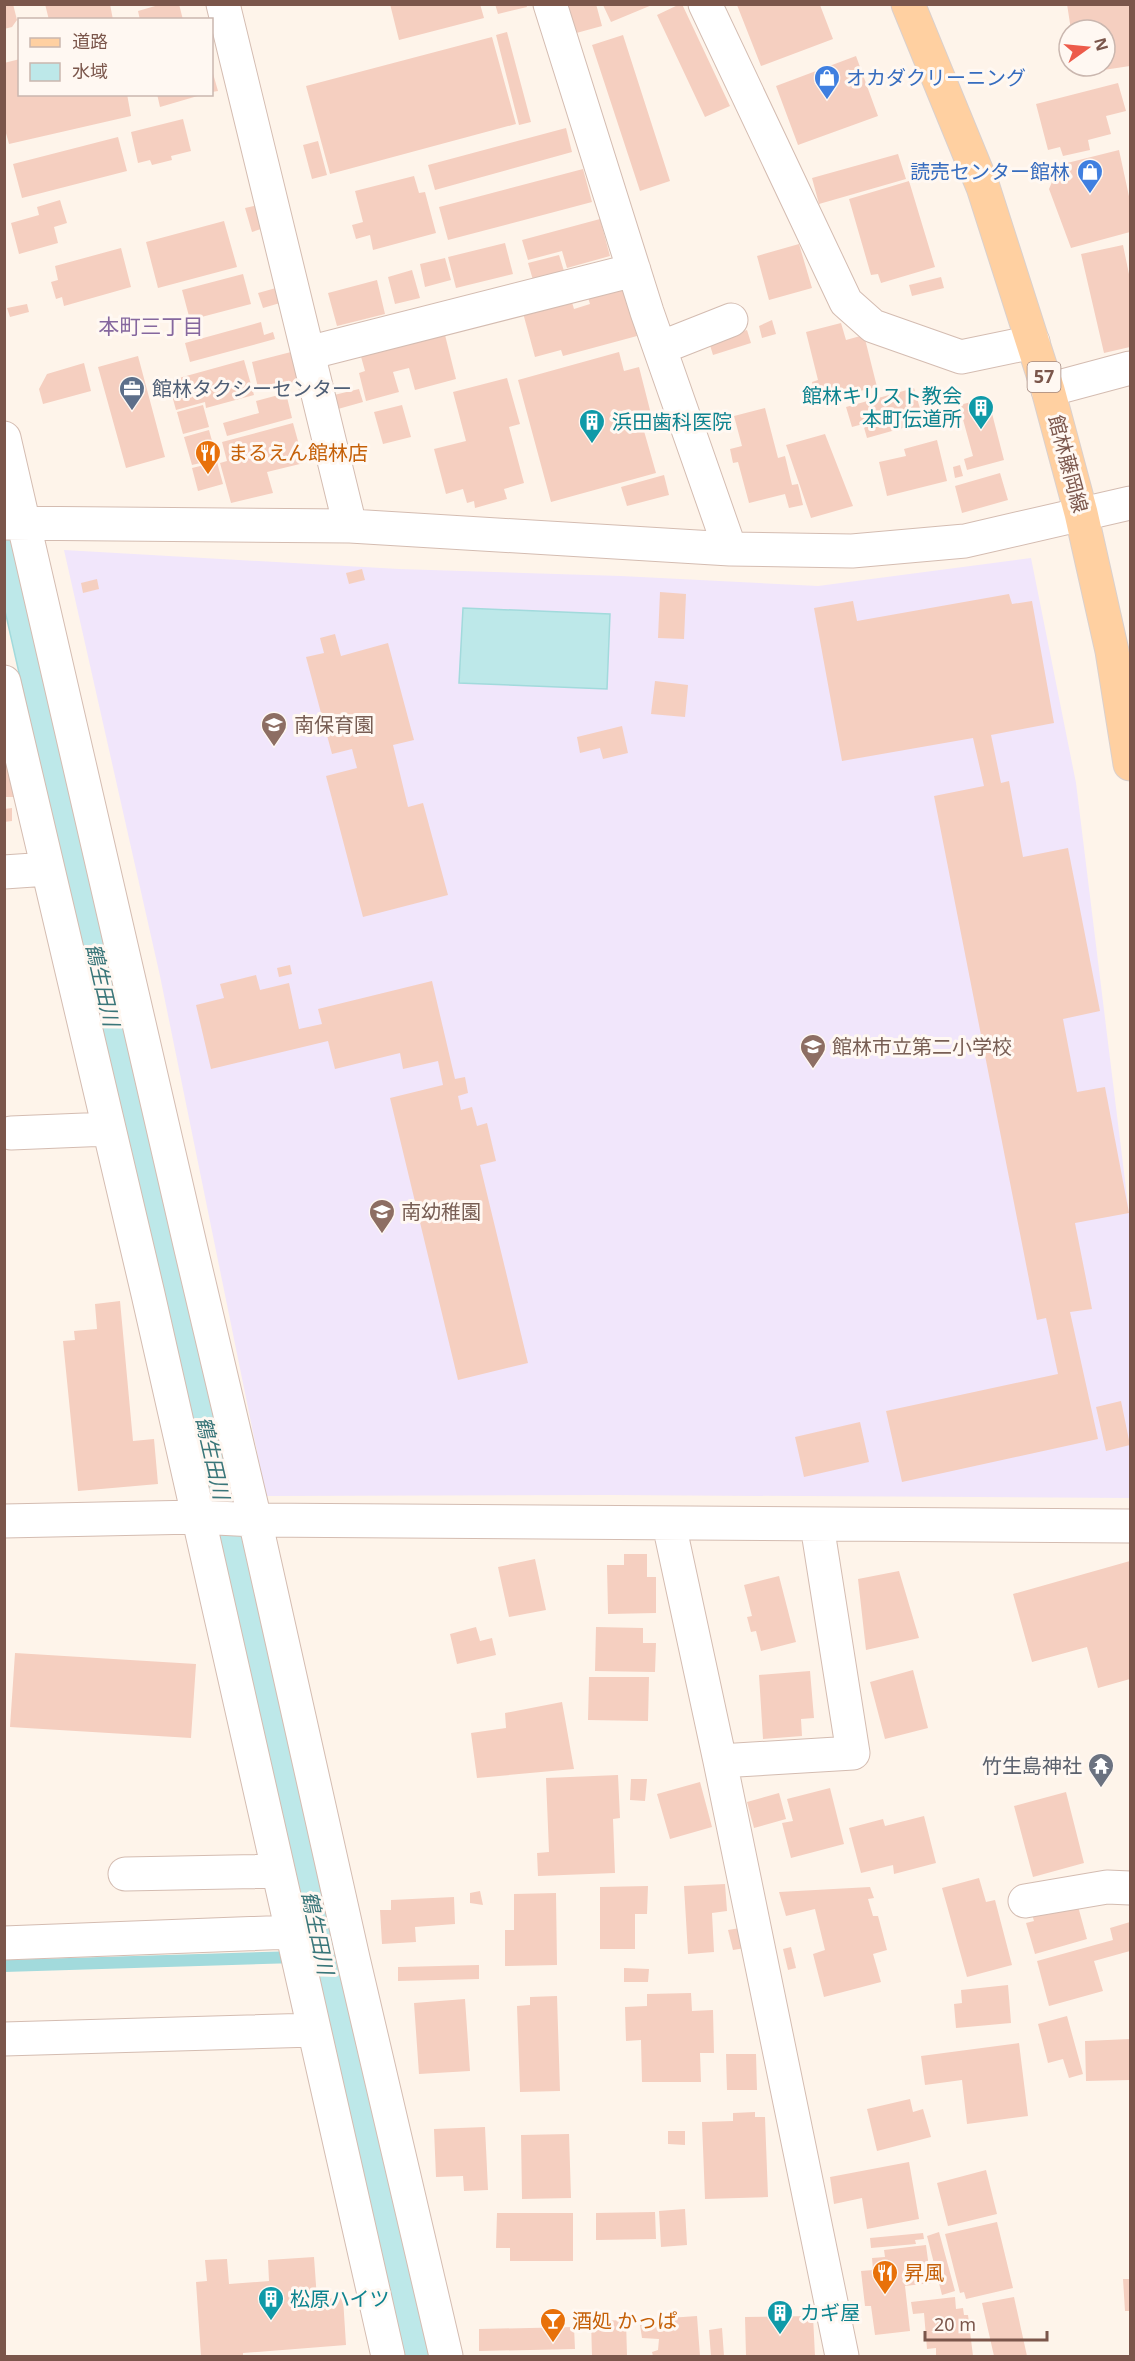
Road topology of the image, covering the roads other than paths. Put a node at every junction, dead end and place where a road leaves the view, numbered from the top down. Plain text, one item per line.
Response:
1 (223, 4) edge
2 (550, 4) edge
3 (705, 4) edge
4 (910, 5) edge
5 (633, 270) junction
6 (731, 320) dead end
7 (1033, 342) junction
8 (660, 348) junction
9 (308, 353) junction
10 (1131, 368) edge
11 (1048, 390) junction
12 (4, 438) edge
13 (1131, 502) edge
14 (1081, 513) junction
15 (14, 523) edge
16 (350, 526) junction
17 (730, 549) junction
18 (4, 682) edge
19 (1131, 764) edge
20 (48, 869) junction
21 (4, 872) edge
22 (109, 1129) junction
23 (11, 1132) dead end
24 (202, 1517) junction
25 (250, 1520) junction
26 (4, 1521) edge
27 (669, 1524) junction
28 (817, 1525) junction
29 (1131, 1526) edge
30 (720, 1761) junction
31 (278, 1871) junction
32 (125, 1874) dead end
33 (1131, 1888) edge
34 (1025, 1901) dead end
35 (292, 1932) junction
36 (4, 1943) edge
37 (314, 2030) junction
38 (4, 2039) edge
39 (388, 2356) edge
40 (446, 2356) edge
41 (842, 2356) edge

1 - 9 street
2 - 5 street
3 - 7 street
4 - 7 main road, 館林藤岡線 / 57
5 - 8 street
5 - 9 street
6 - 8 street
7 - 11 main road, 館林藤岡線 / 57
8 - 17 street
9 - 16 street
10 - 11 street
11 - 14 main road, 館林藤岡線 / 57
12 - 15 street
13 - 14 street
14 - 17 street
14 - 19 main road, 館林藤岡線 / 57
15 - 16 street
15 - 25 street
16 - 17 street
18 - 20 street
20 - 21 street
20 - 22 street
22 - 23 street
22 - 24 street
24 - 25 street
24 - 26 street
24 - 31 street
25 - 27 street
25 - 40 street
27 - 28 street
27 - 30 street
28 - 29 street
28 - 30 street
30 - 41 street
31 - 32 street
31 - 35 street
33 - 34 street
35 - 36 street
35 - 37 street
37 - 38 street
37 - 39 street

